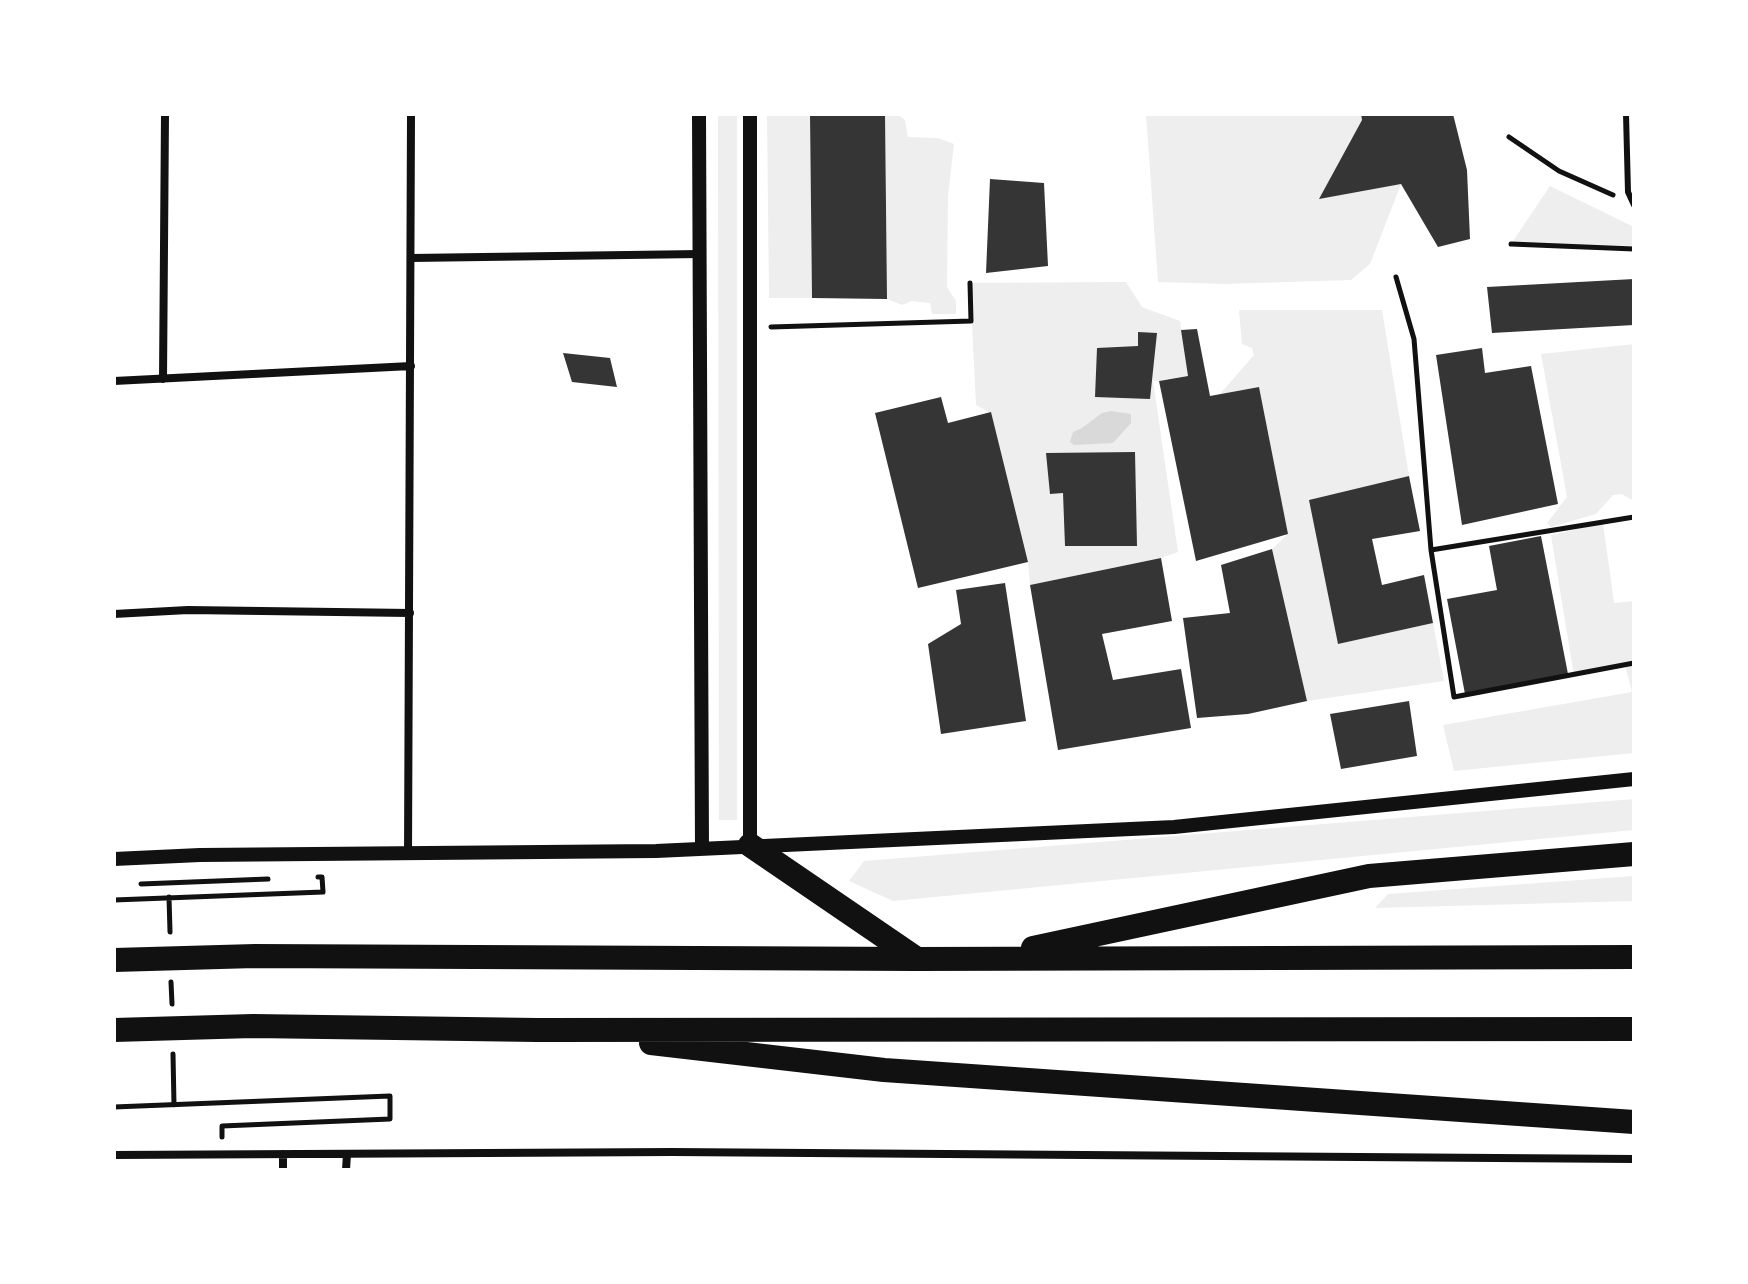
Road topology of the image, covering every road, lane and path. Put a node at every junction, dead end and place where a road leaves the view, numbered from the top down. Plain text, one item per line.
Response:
1 (165, 114) edge
2 (411, 114) edge
3 (699, 114) edge
4 (750, 114) edge
5 (1626, 114) edge
6 (1509, 137) dead end
7 (1634, 205) edge
8 (1511, 244) dead end
9 (1634, 249) edge
10 (700, 254) junction
11 (411, 258) junction
12 (1396, 277) dead end
13 (970, 283) dead end
14 (769, 327) dead end
15 (411, 366) junction
16 (163, 379) junction
17 (114, 381) edge
18 (1634, 517) edge
19 (1431, 550) junction
20 (410, 613) junction
21 (114, 614) edge
22 (1634, 663) edge
23 (1634, 779) edge
24 (750, 845) junction
25 (702, 848) junction
26 (408, 854) junction
27 (1634, 854) edge
28 (114, 859) edge
29 (307, 878) dead end
30 (277, 879) dead end
31 (141, 884) dead end
32 (114, 900) edge
33 (1634, 957) edge
34 (983, 958) junction
35 (917, 959) junction
36 (114, 960) edge
37 (1634, 1029) edge
38 (114, 1030) edge
39 (537, 1030) junction
40 (114, 1107) edge
41 (1634, 1122) edge
42 (222, 1154) junction
43 (283, 1154) junction
44 (347, 1154) junction
45 (114, 1155) edge
46 (1300, 1158) junction
47 (1634, 1159) edge
48 (283, 1170) edge
49 (346, 1170) edge
50 (1300, 1170) edge

1 - 16 street
2 - 11 street
3 - 10 street
4 - 24 street
5 - 7 lane
6 - 7 path
8 - 9 path
10 - 11 street
10 - 25 street
11 - 15 street
12 - 19 path
13 - 14 path
15 - 16 street
15 - 20 street
16 - 17 street
18 - 19 path
19 - 22 path
20 - 21 street
20 - 26 street
23 - 24 street
24 - 25 street
24 - 35 highway
25 - 26 street
26 - 28 street
27 - 34 highway
29 - 32 path
30 - 31 path
33 - 34 highway
34 - 35 highway
35 - 36 highway
37 - 39 highway
38 - 39 highway
39 - 41 highway
40 - 42 path
42 - 43 street
42 - 45 street
43 - 44 street
43 - 48 street
44 - 46 street
44 - 49 street
46 - 47 street
46 - 50 street

